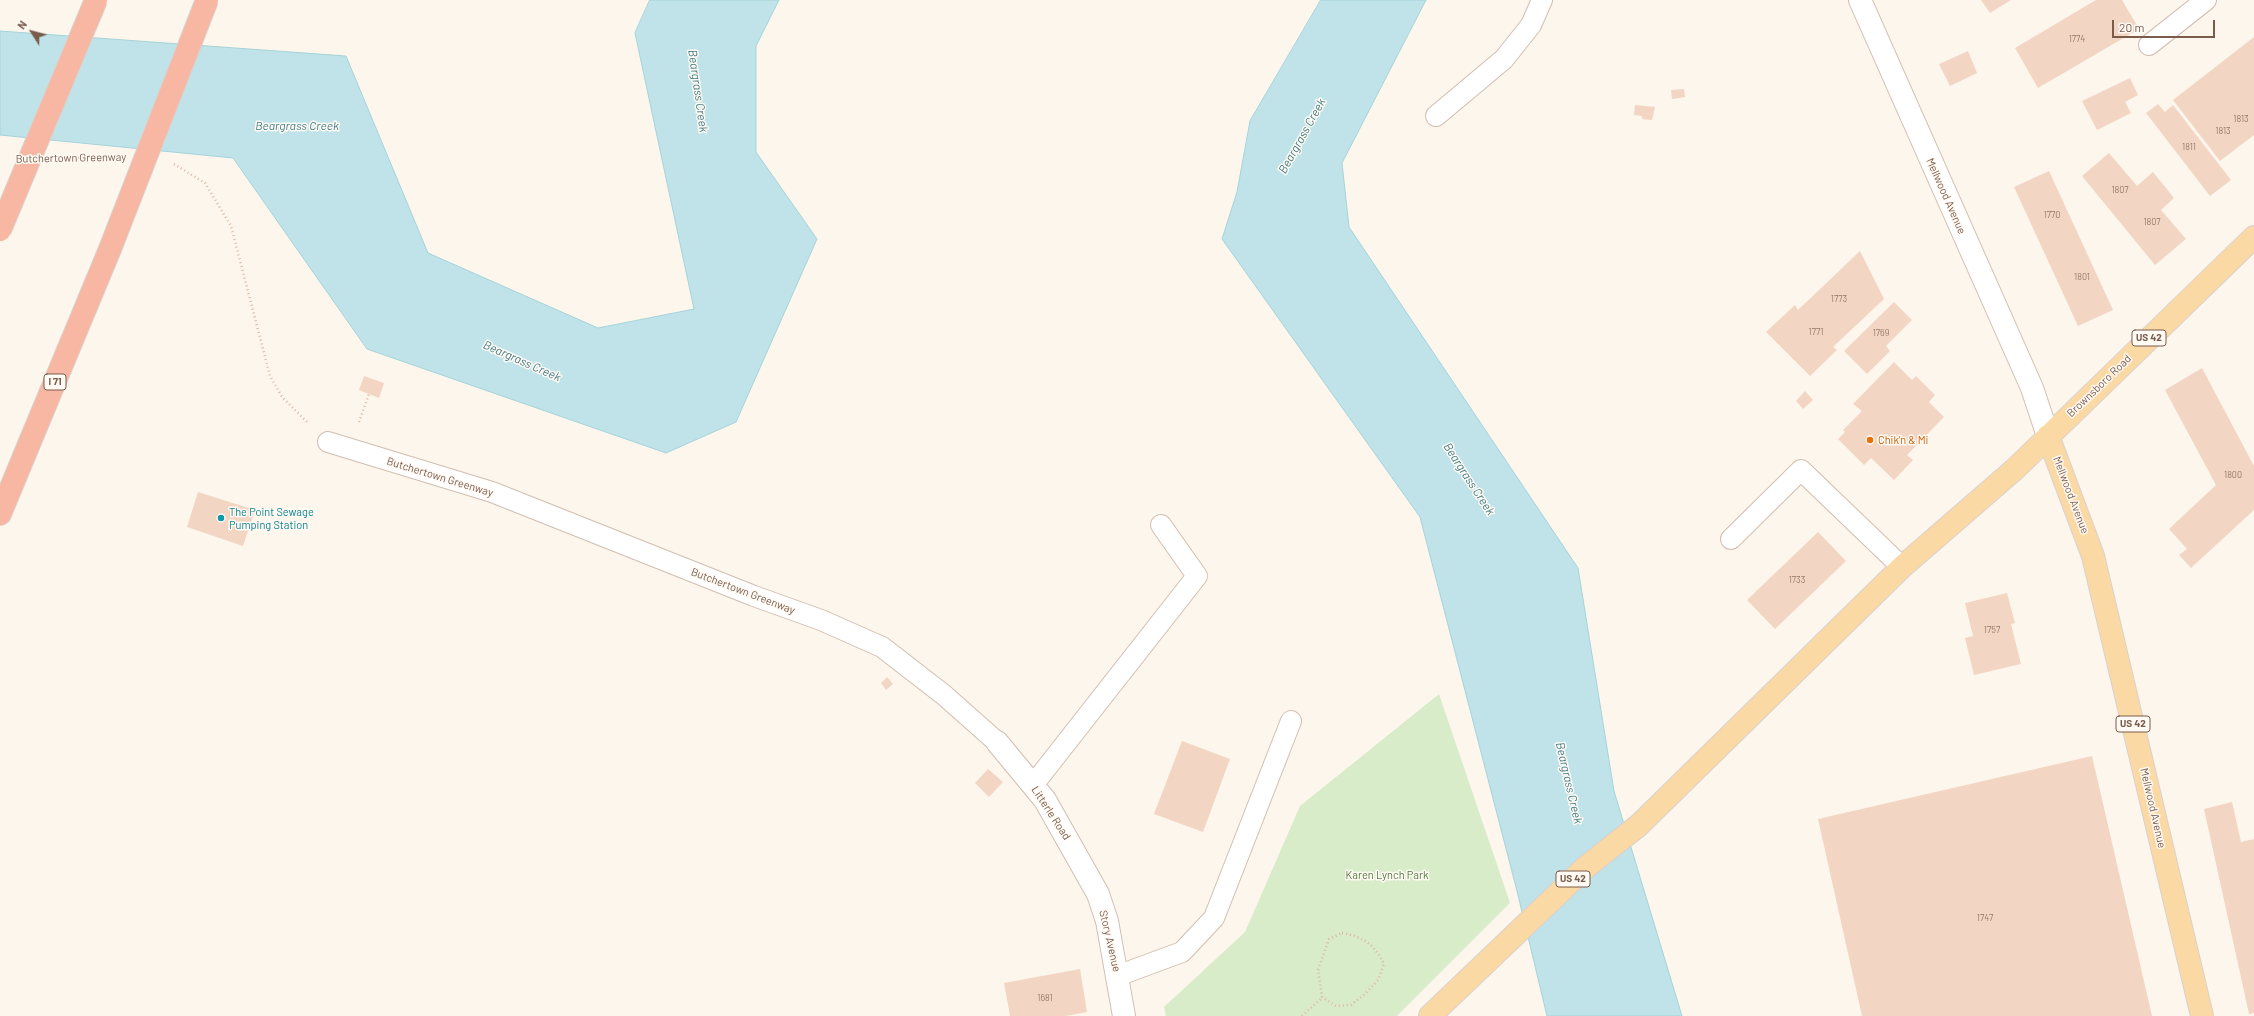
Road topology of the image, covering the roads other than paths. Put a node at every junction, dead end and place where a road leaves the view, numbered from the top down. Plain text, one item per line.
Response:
1 (96, 0) edge
2 (207, 0) edge
3 (1542, 0) edge
4 (1860, 0) edge
5 (2206, 0) edge
6 (2149, 45) dead end
7 (1436, 116) dead end
8 (0, 230) edge
9 (2254, 237) edge
10 (2048, 436) junction
11 (328, 442) road end
12 (0, 514) edge
13 (1161, 525) dead end
14 (1731, 539) dead end
15 (1902, 567) junction
16 (1291, 720) dead end
17 (997, 742) joint
18 (1033, 785) junction
19 (1085, 869) joint
20 (1117, 976) junction
21 (1124, 1016) edge
22 (1430, 1016) edge
23 (2202, 1016) edge

1 - 8 highway, bridge
2 - 12 highway, I 71, bridge
3 - 7 lane
4 - 10 street, Mellwood Avenue
5 - 6 lane
9 - 10 main road, Brownsboro Road / US 42
10 - 15 main road, US 42
10 - 23 main road, Mellwood Avenue / US 42
11 - 17 lane, Butchertown Greenway
13 - 18 lane
14 - 15 lane
15 - 22 main road, US 42
16 - 20 lane
17 - 18 street, Litterle Road
18 - 19 street, Litterle Road
19 - 20 street, Story Avenue
20 - 21 street, Story Avenue

